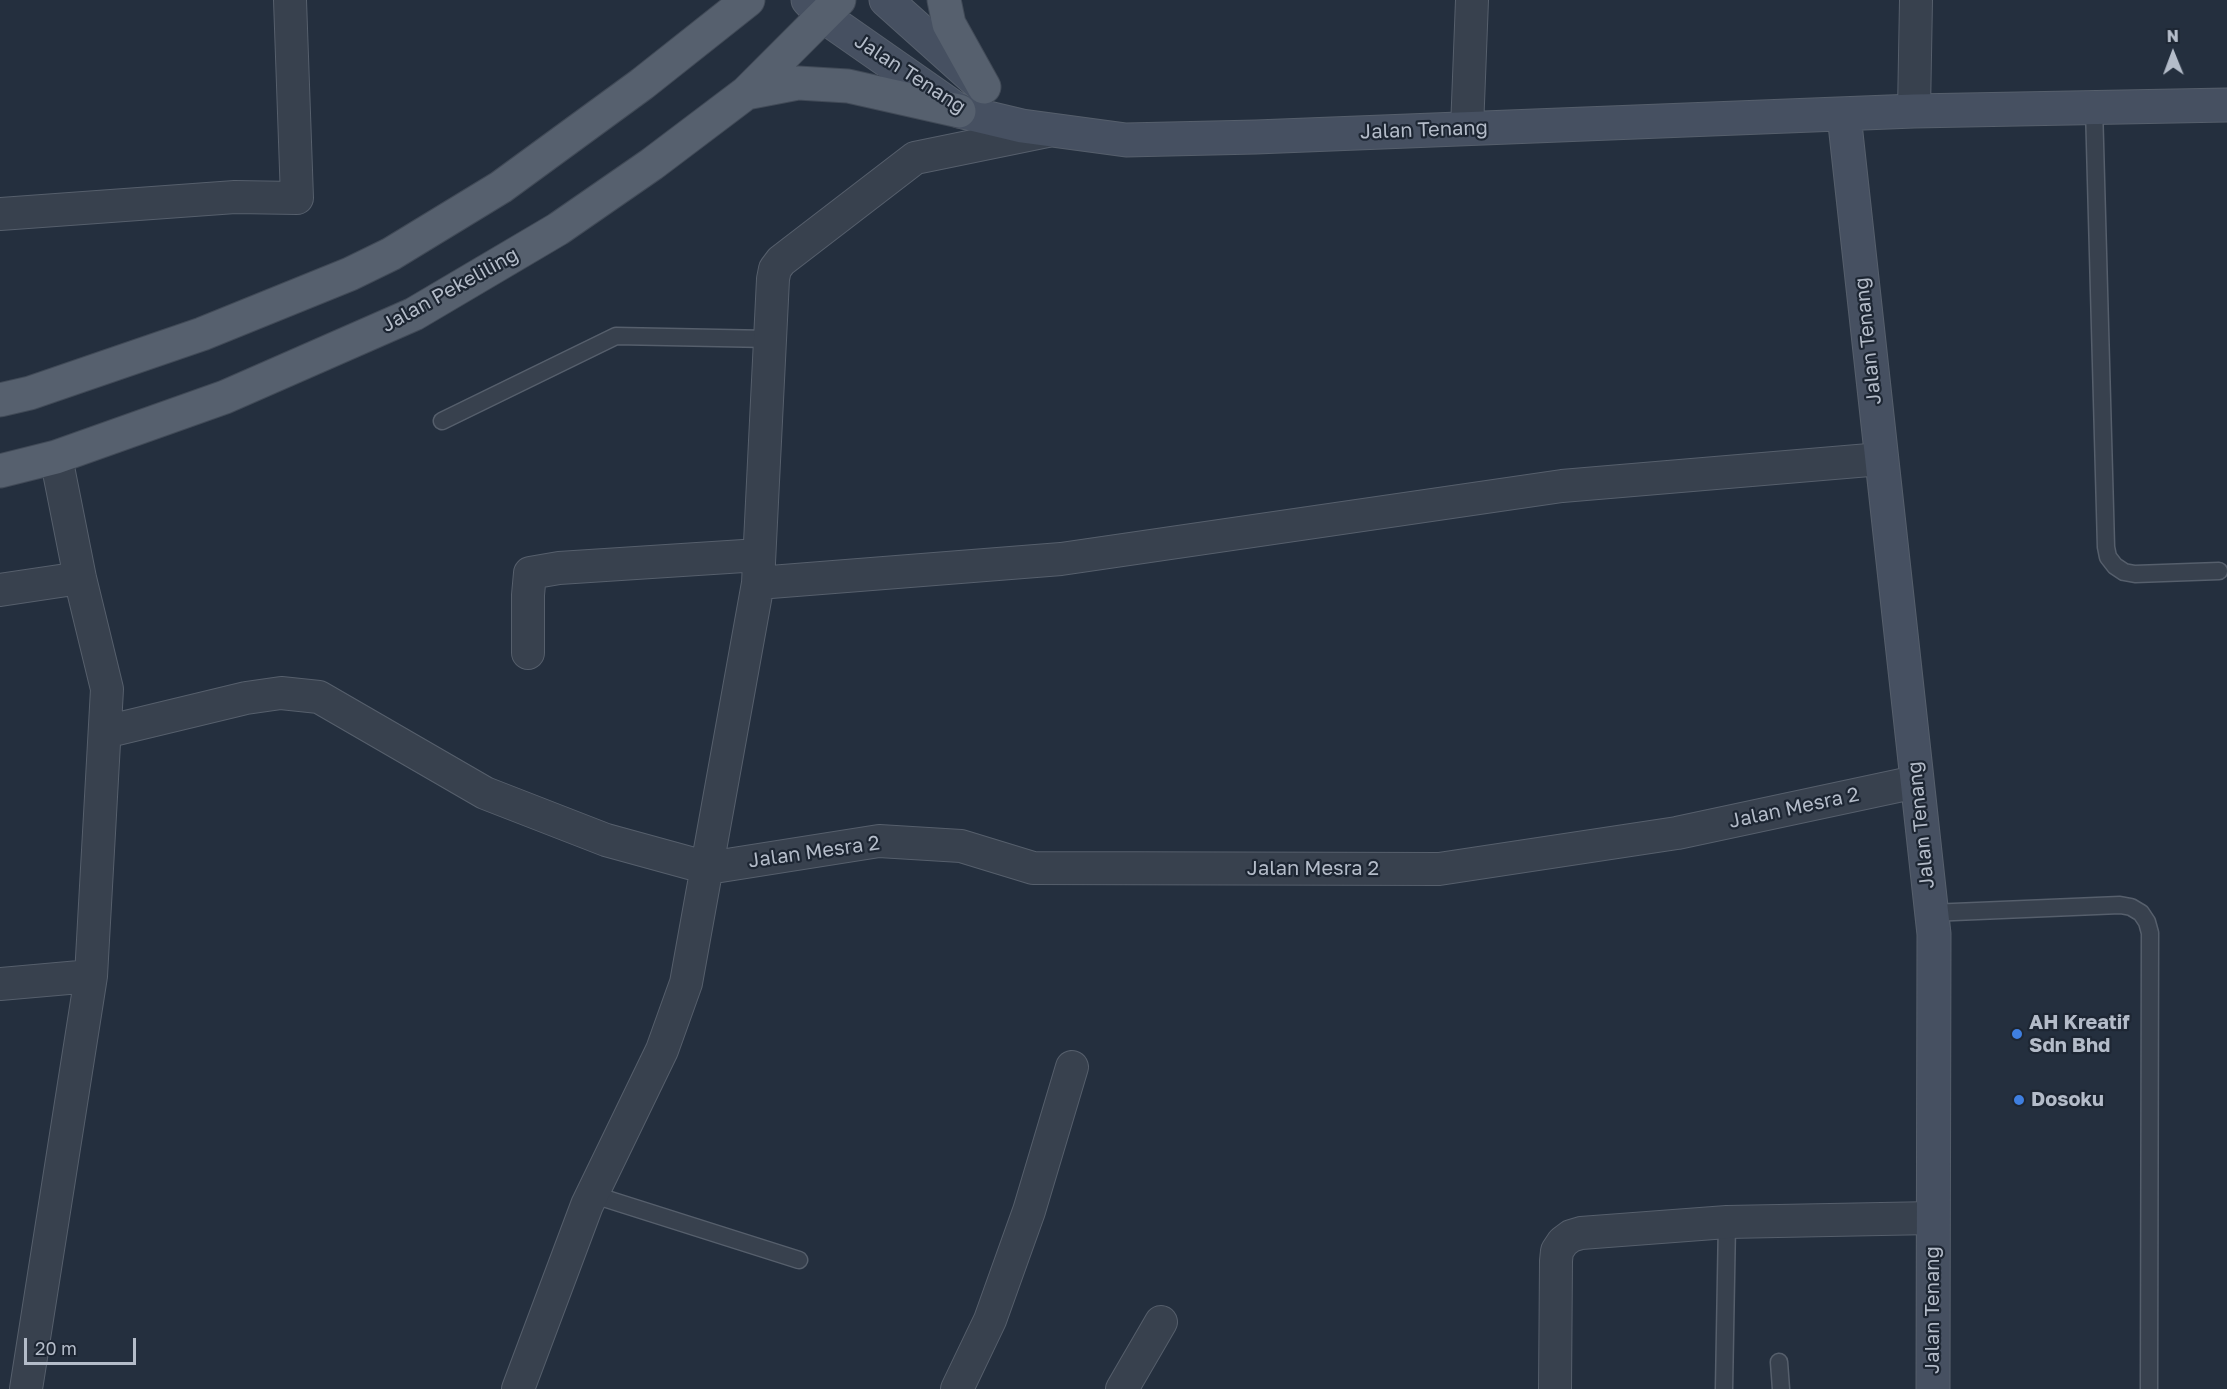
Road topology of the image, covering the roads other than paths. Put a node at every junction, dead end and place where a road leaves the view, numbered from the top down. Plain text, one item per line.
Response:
1 (290, 0) edge
2 (748, 0) edge
3 (886, 0) edge
4 (945, 0) edge
5 (1472, 0) edge
6 (1916, 0) edge
7 (823, 5) edge
8 (984, 87) junction
9 (746, 93) junction
10 (2227, 105) edge
11 (2094, 107) junction
12 (959, 111) junction
13 (1914, 111) junction
14 (1844, 115) junction
15 (1036, 128) junction
16 (1467, 129) junction
17 (0, 214) edge
18 (770, 339) junction
19 (0, 400) edge
20 (442, 421) dead end
21 (56, 457) junction
22 (1881, 459) junction
23 (0, 471) edge
24 (759, 569) junction
25 (2219, 571) dead end
26 (80, 578) junction
27 (0, 590) edge
28 (528, 653) dead end
29 (105, 732) junction
30 (1916, 782) junction
31 (708, 868) junction
32 (1930, 913) junction
33 (91, 976) junction
34 (0, 984) edge
35 (1072, 1067) dead end
36 (591, 1194) junction
37 (1933, 1218) junction
38 (1727, 1222) junction
39 (799, 1260) dead end
40 (1161, 1322) dead end
41 (1779, 1362) dead end
42 (26, 1389) edge
43 (518, 1389) edge
44 (957, 1389) edge
45 (1122, 1389) edge
46 (1556, 1389) edge
47 (1724, 1389) edge
48 (1781, 1389) edge
49 (1933, 1389) edge
50 (2149, 1389) edge

1 - 17 street
2 - 19 main road
3 - 8 street, Jalan Tenang
4 - 8 main road
5 - 16 street
6 - 13 street
7 - 9 main road, Jalan Pekeliling
7 - 12 street, Jalan Tenang
8 - 15 street, Jalan Tenang
9 - 12 main road
9 - 21 main road, Jalan Pekeliling
10 - 11 street
11 - 13 street
11 - 25 lane
12 - 15 street, Jalan Tenang
13 - 14 street
14 - 16 street, Jalan Tenang
14 - 22 street, Jalan Tenang
15 - 16 street, Jalan Tenang
15 - 18 street
18 - 20 lane
18 - 24 street
21 - 23 main road, Jalan Pekeliling
21 - 26 street
22 - 24 street
22 - 30 street, Jalan Tenang
24 - 28 street
24 - 31 street
26 - 27 street
26 - 29 street
29 - 31 street
29 - 33 street
30 - 31 street, Jalan Mesra 2
30 - 32 street, Jalan Tenang
31 - 36 street
32 - 37 street, Jalan Tenang
32 - 50 lane
33 - 34 street
33 - 42 street
35 - 44 street
36 - 39 lane
36 - 43 street
37 - 38 street
37 - 49 street, Jalan Tenang
38 - 46 street
38 - 47 lane
40 - 45 street
41 - 48 lane

